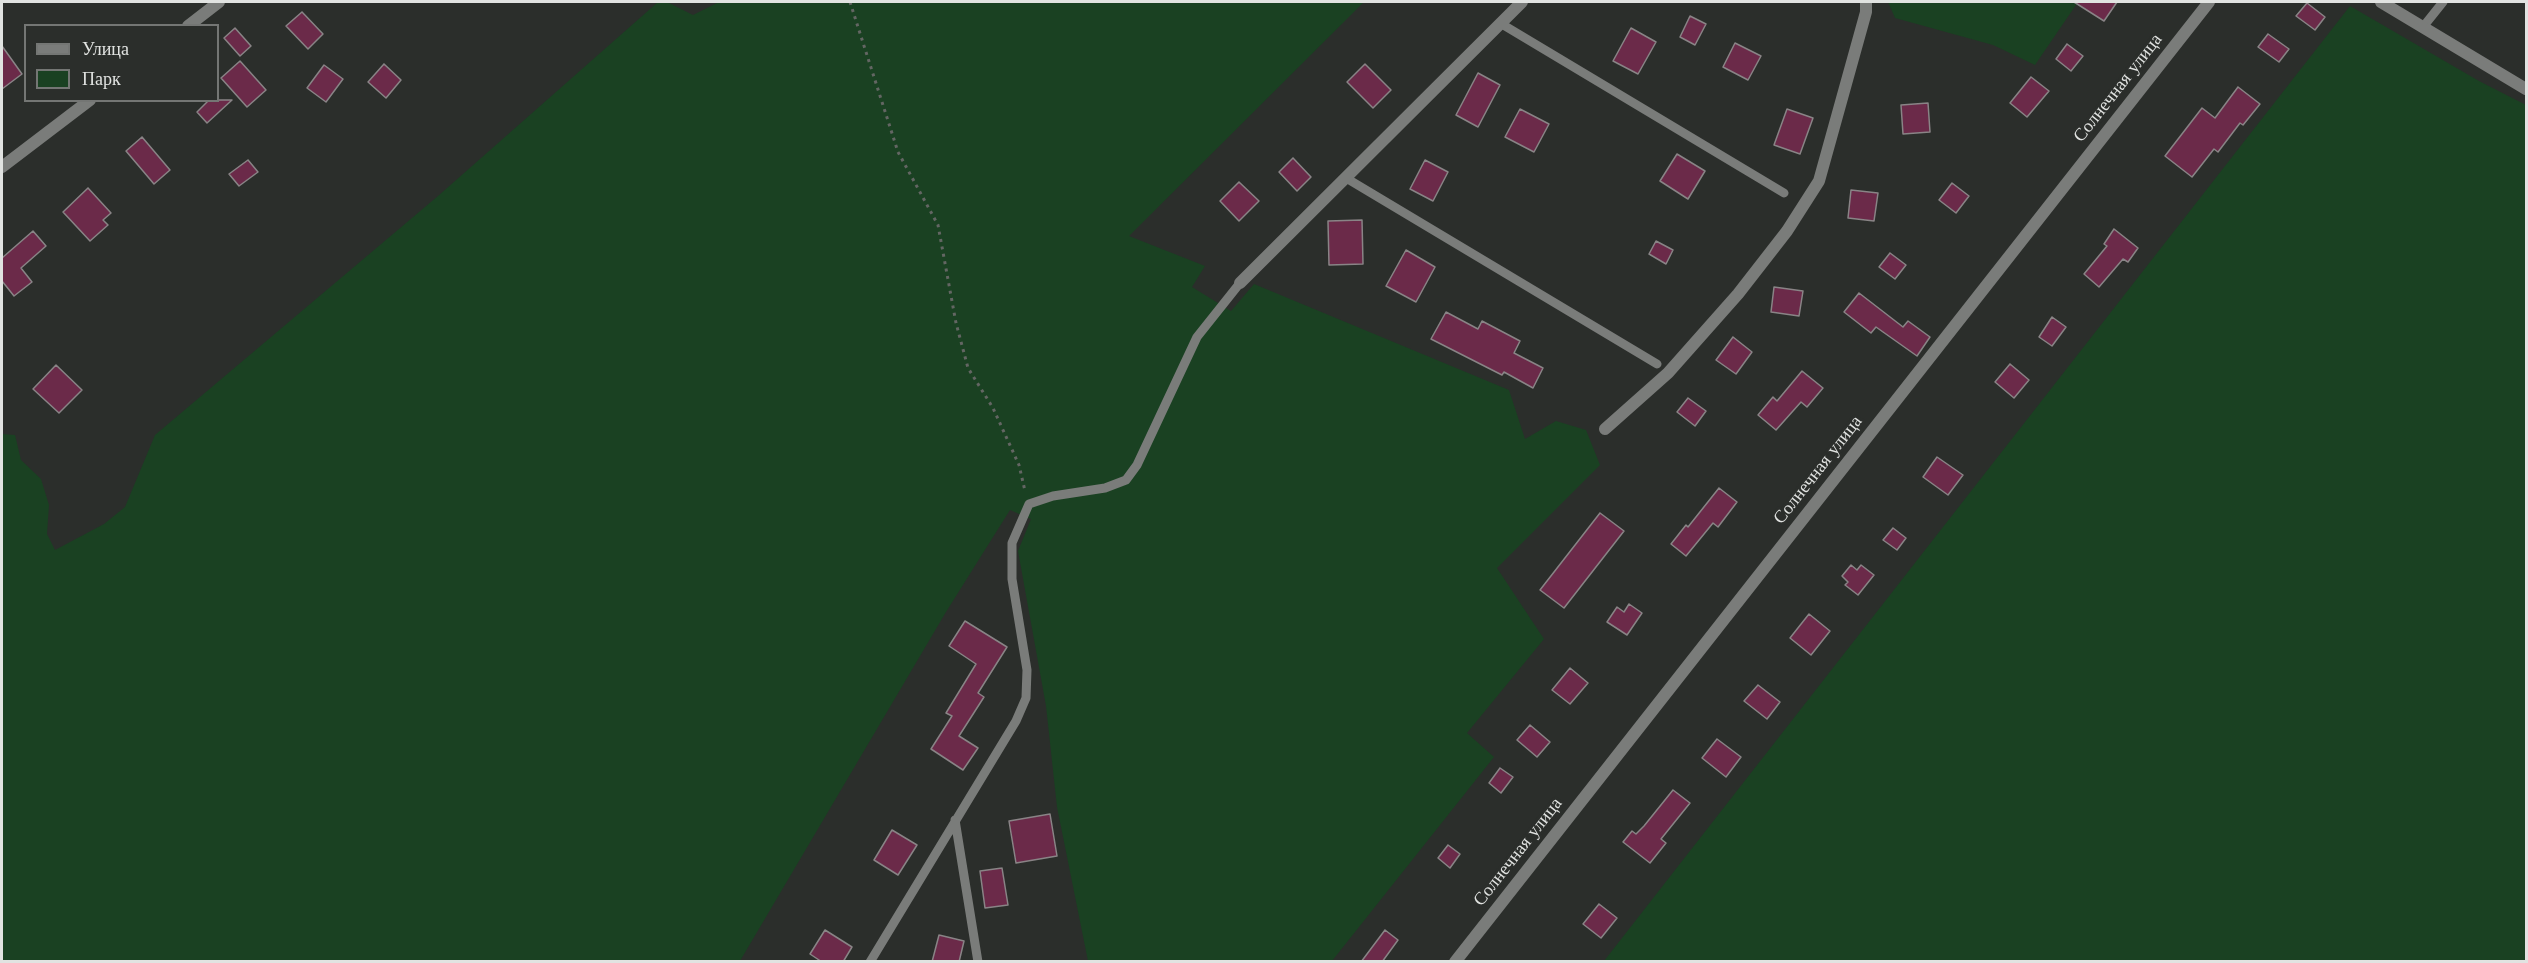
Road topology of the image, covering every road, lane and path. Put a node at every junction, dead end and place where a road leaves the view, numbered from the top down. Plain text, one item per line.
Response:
1 (219, 2) edge
2 (850, 2) edge
3 (1522, 2) edge
4 (1866, 2) edge
5 (2209, 2) edge
6 (2381, 2) edge
7 (2442, 2) edge
8 (1500, 23) junction
9 (191, 24) edge
10 (2423, 27) junction
11 (2526, 89) edge
12 (87, 102) edge
13 (2, 167) edge
14 (1346, 178) junction
15 (1784, 193) dead end
16 (1240, 284) joint
17 (1657, 364) dead end
18 (1605, 429) dead end
19 (1029, 504) junction
20 (955, 820) junction
21 (870, 962) edge
22 (978, 962) edge
23 (1455, 962) edge

1 - 9 street
2 - 19 path
3 - 8 street
4 - 18 street
5 - 23 street, Солнечная улица
6 - 10 street
7 - 10 lane
8 - 14 street
8 - 15 lane
10 - 11 street
12 - 13 street
14 - 16 street
14 - 17 lane
16 - 19 lane
19 - 20 lane
20 - 21 lane
20 - 22 lane

